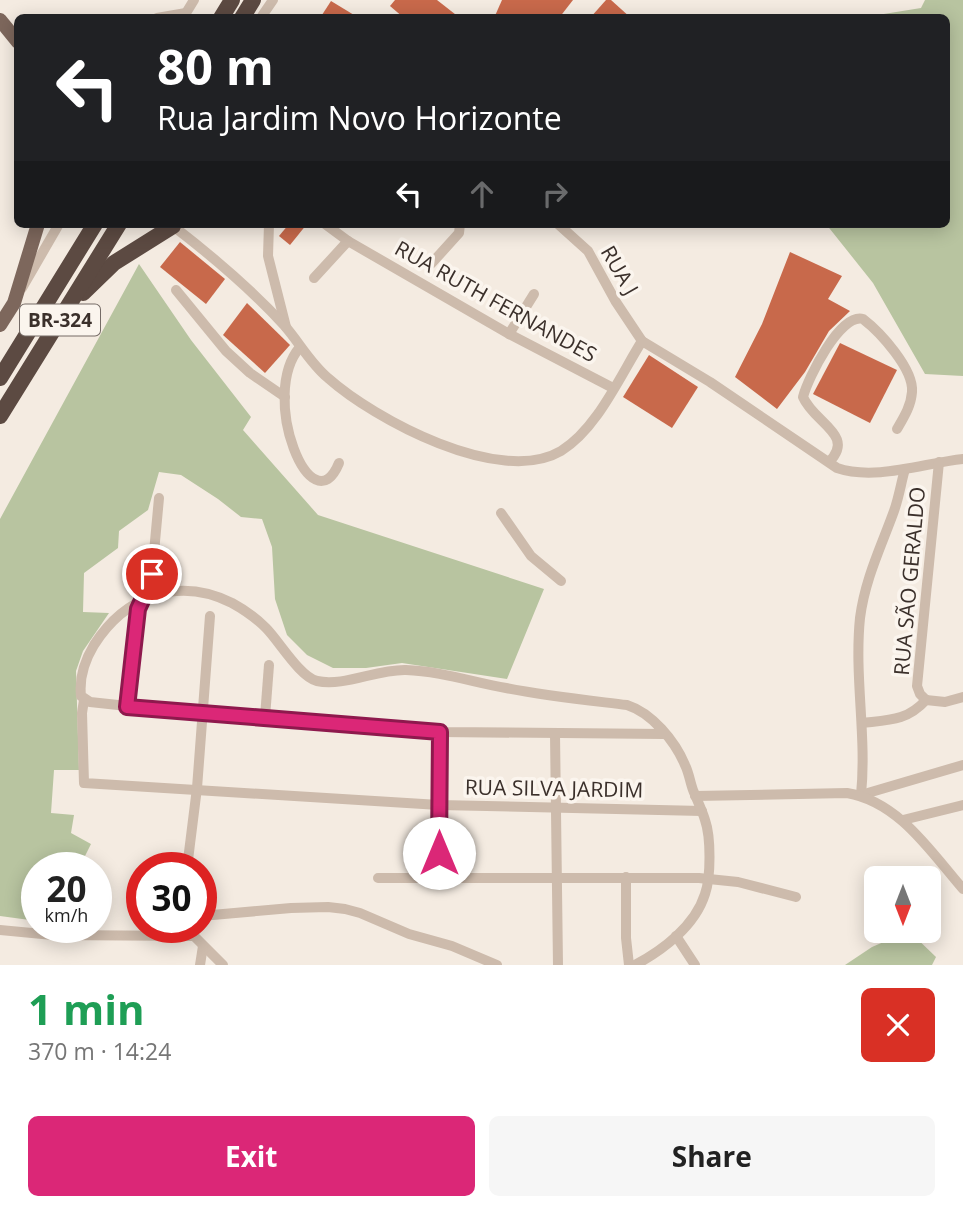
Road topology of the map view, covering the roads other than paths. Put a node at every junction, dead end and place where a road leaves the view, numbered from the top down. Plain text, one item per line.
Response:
1 (0, 20) edge
2 (14, 37) edge
3 (37, 228) edge
4 (58, 228) edge
5 (93, 228) edge
6 (171, 228) edge
7 (179, 228) edge
8 (269, 228) edge
9 (330, 228) edge
10 (460, 228) edge
11 (562, 228) edge
12 (115, 231) edge
13 (348, 241) junction
14 (431, 264) dead end
15 (314, 278) dead end
16 (176, 290) dead end
17 (534, 294) dead end
18 (14, 303) junction
19 (57, 324) junction
20 (0, 325) edge
21 (286, 327) junction
22 (509, 334) junction
23 (642, 341) junction
24 (300, 347) junction
25 (0, 378) edge
26 (613, 388) junction
27 (285, 397) junction
28 (0, 416) edge
29 (897, 429) dead end
30 (963, 460) edge
31 (829, 462) junction
32 (339, 463) dead end
33 (939, 463) junction
34 (905, 469) junction
35 (159, 498) dead end
36 (501, 513) dead end
37 (561, 581) dead end
38 (141, 599) junction
39 (211, 616) dead end
40 (269, 665) dead end
41 (963, 697) edge
42 (84, 700) junction
43 (926, 700) junction
44 (127, 707) junction
45 (202, 714) junction
46 (265, 717) junction
47 (862, 723) junction
48 (440, 732) junction
49 (555, 734) junction
50 (664, 734) junction
51 (963, 765) edge
52 (197, 788) junction
53 (861, 795) junction
54 (695, 796) junction
55 (963, 805) edge
56 (439, 806) junction
57 (555, 806) junction
58 (702, 811) junction
59 (902, 820) junction
60 (189, 852) edge
61 (557, 877) junction
62 (626, 877) junction
63 (378, 878) dead end
64 (439, 878) junction
65 (708, 879) junction
66 (963, 889) edge
67 (796, 897) dead end
68 (217, 915) edge
69 (0, 930) edge
70 (126, 933) edge
71 (676, 936) junction
72 (200, 943) edge
73 (203, 946) junction
74 (200, 965) edge
75 (223, 965) edge
76 (497, 965) edge
77 (558, 965) edge
78 (629, 965) edge
79 (635, 965) edge
80 (695, 965) edge

1 - 2 main road
3 - 18 main road
4 - 18 street
5 - 25 highway, BR-324
6 - 19 highway
7 - 21 street
8 - 21 street
9 - 13 street, RUA RUTH FERNANDES
10 - 14 street
11 - 23 street, RUA J
12 - 19 highway, BR-324
13 - 15 street
13 - 22 street, RUA RUTH FERNANDES
16 - 27 street
17 - 22 street
18 - 20 main road
19 - 28 highway, BR-324
21 - 24 street
22 - 26 street, RUA RUTH FERNANDES
23 - 26 street
23 - 31 street
24 - 26 street
24 - 27 street
27 - 32 street
29 - 31 street
30 - 33 street
31 - 34 street
33 - 34 street
33 - 43 street, RUA SÃO GERALDO
34 - 47 street
35 - 38 street
36 - 37 street
38 - 42 street
38 - 44 street
38 - 50 street
39 - 45 street
40 - 46 street
41 - 43 street
42 - 44 street
42 - 52 street, RUA SILVA JARDIM
43 - 47 street
44 - 45 street
45 - 46 street
45 - 52 street
46 - 48 street
47 - 53 street
48 - 49 street
48 - 56 street
49 - 50 street
49 - 57 street
50 - 54 street
51 - 53 street
52 - 56 street, RUA SILVA JARDIM
52 - 60 street
53 - 54 street
53 - 59 street
54 - 58 street
55 - 59 street
56 - 57 street, RUA SILVA JARDIM
56 - 64 street
57 - 58 street, RUA SILVA JARDIM
57 - 61 street
58 - 65 street
59 - 66 street
61 - 62 street
61 - 64 street
61 - 77 street
62 - 65 street
62 - 78 street
63 - 64 street
65 - 67 street
65 - 71 street
68 - 76 street
69 - 70 street
71 - 79 street
71 - 80 street
72 - 73 street
73 - 74 street
73 - 75 street

